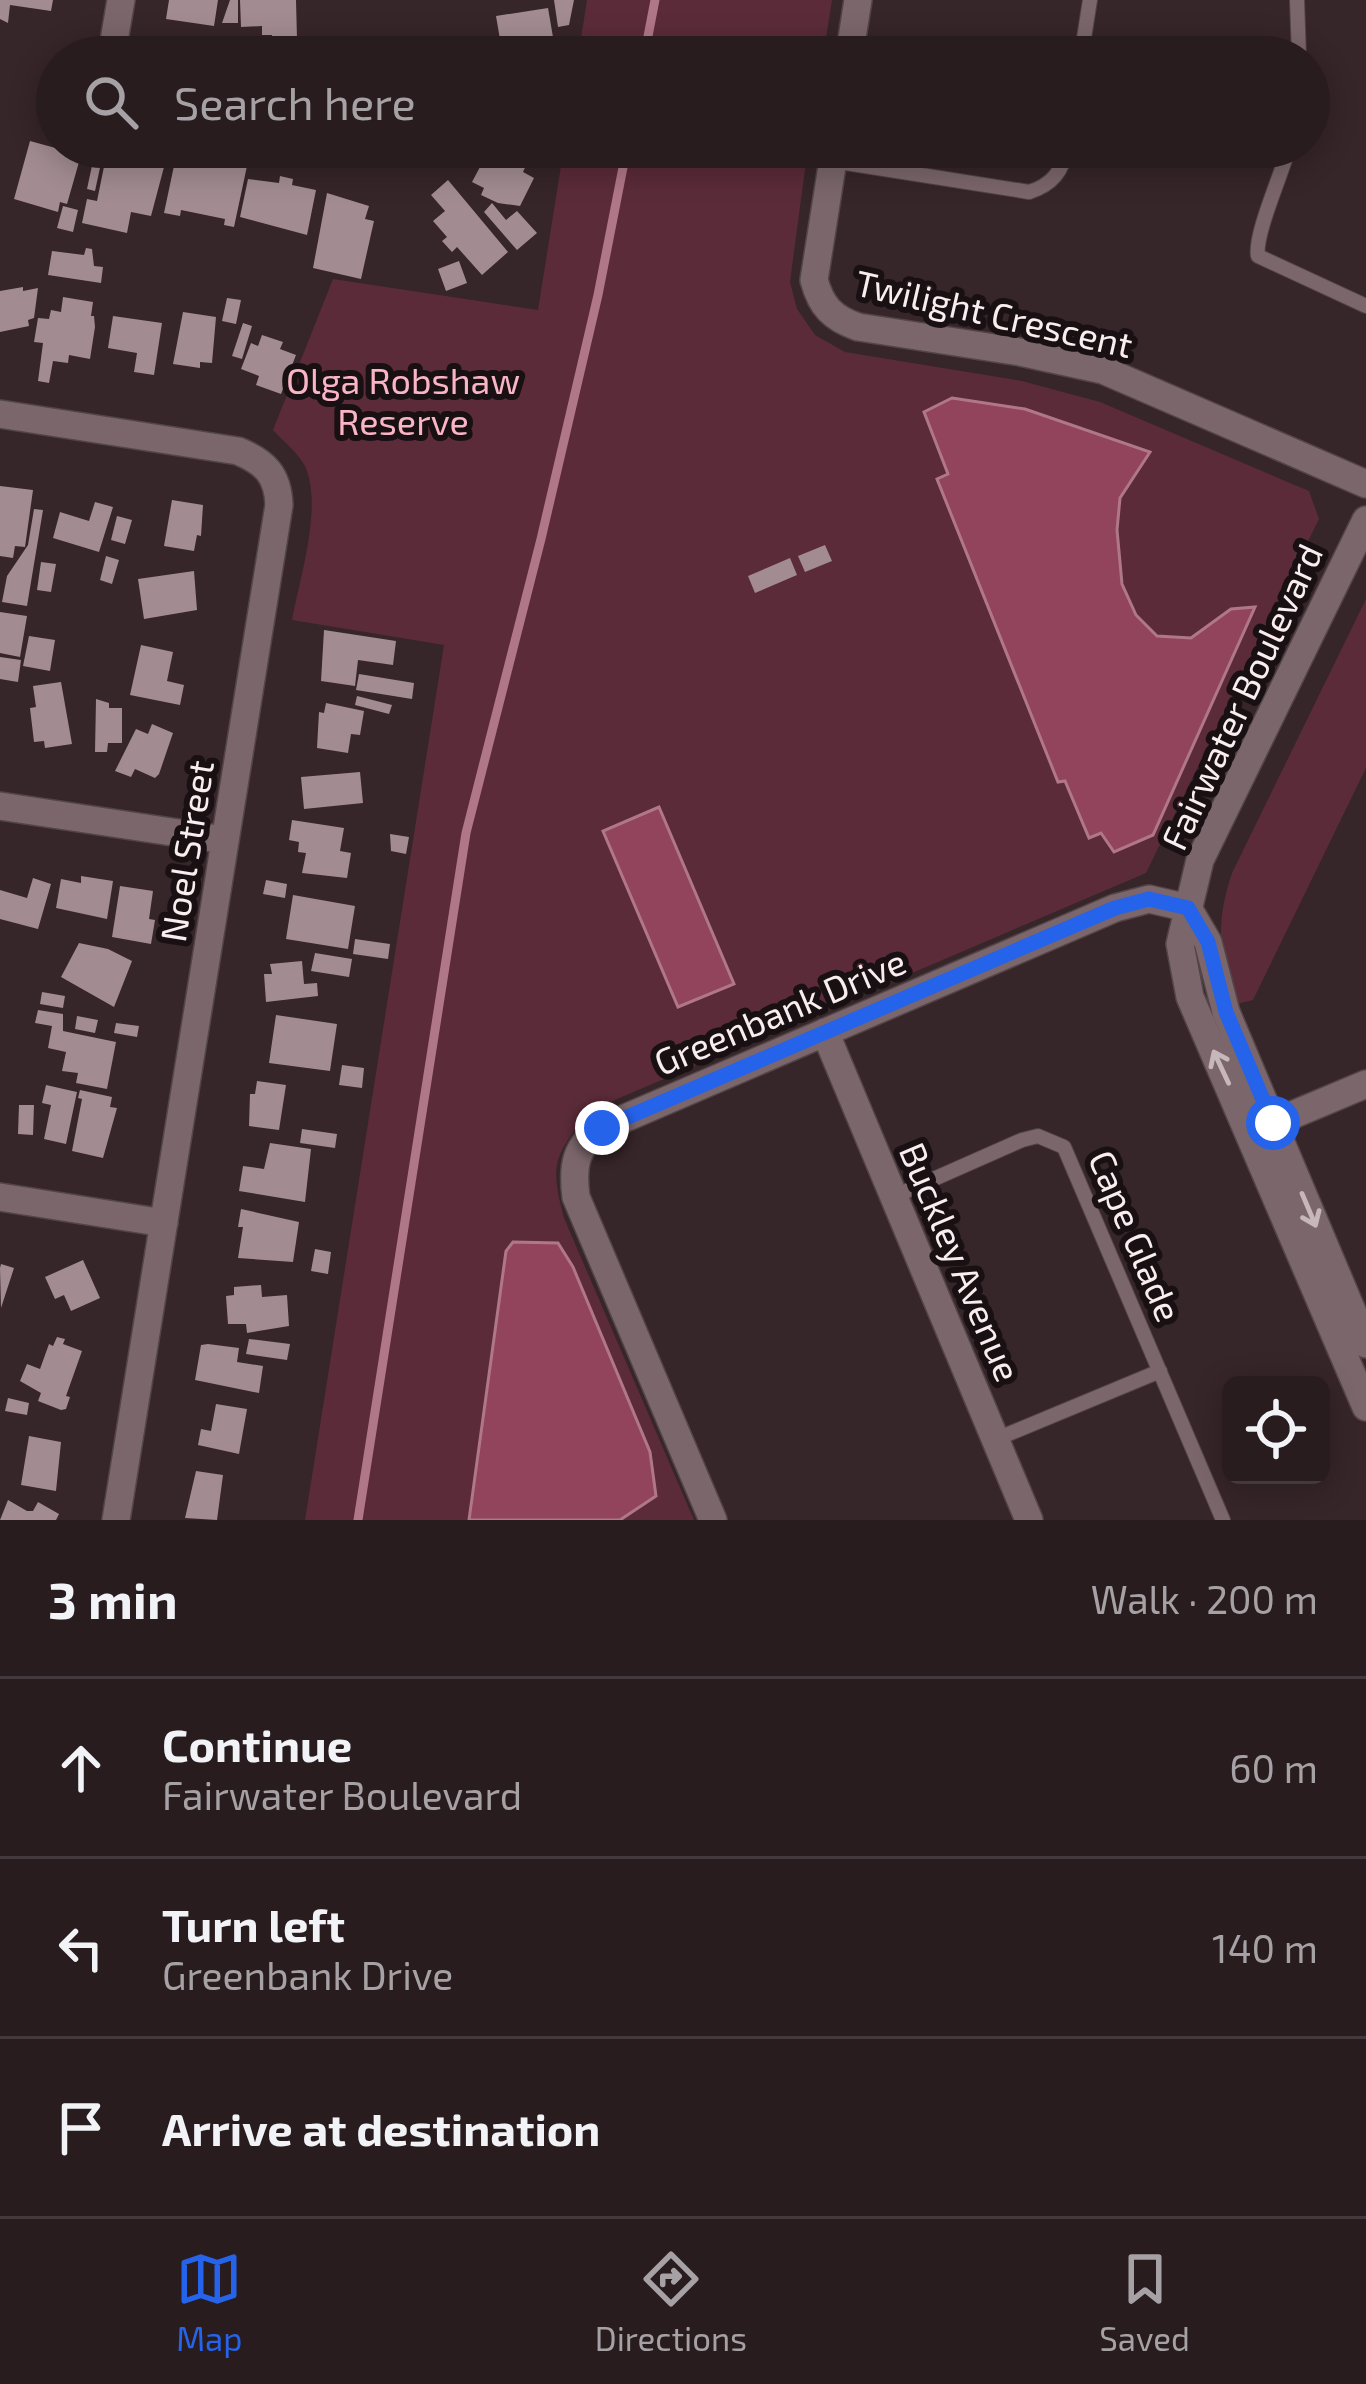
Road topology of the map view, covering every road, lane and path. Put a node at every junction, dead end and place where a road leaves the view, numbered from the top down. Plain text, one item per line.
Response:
1 (121, 0) edge
2 (858, 0) edge
3 (1090, 0) edge
4 (1297, 0) edge
5 (117, 36) edge
6 (852, 36) edge
7 (1084, 36) edge
8 (1298, 36) edge
9 (832, 168) edge
10 (906, 168) edge
11 (1062, 168) edge
12 (1282, 168) edge
13 (1366, 306) edge
14 (0, 414) edge
15 (1366, 484) edge
16 (1366, 520) edge
17 (0, 806) edge
18 (225, 840) junction
19 (1188, 908) junction
20 (825, 1032) junction
21 (1366, 1084) edge
22 (1261, 1128) junction
23 (0, 1197) edge
24 (893, 1197) junction
25 (164, 1223) junction
26 (1366, 1344) edge
27 (1160, 1371) junction
28 (1366, 1407) edge
29 (994, 1440) junction
30 (116, 1520) edge
31 (712, 1520) edge
32 (1029, 1520) edge
33 (1223, 1520) edge

1 - 5 street
2 - 6 street
3 - 7 lane
4 - 8 lane
9 - 15 street, Twilight Crescent
10 - 11 lane
12 - 13 lane
14 - 18 street, Noel Street
16 - 19 street, Fairwater Boulevard
17 - 18 street
18 - 25 street, Noel Street
19 - 20 street, Greenbank Drive
19 - 22 street, Fairwater Boulevard
20 - 24 street, Buckley Avenue
20 - 31 street, Greenbank Drive
21 - 22 street
22 -> 26 street, Fairwater Boulevard
22 - 28 street, Fairwater Boulevard
23 - 25 street
24 - 27 lane, Cape Glade
24 - 29 street, Buckley Avenue
25 - 30 street, Noel Street
27 - 29 lane
27 - 33 lane, Cape Glade
29 - 32 street, Buckley Avenue

